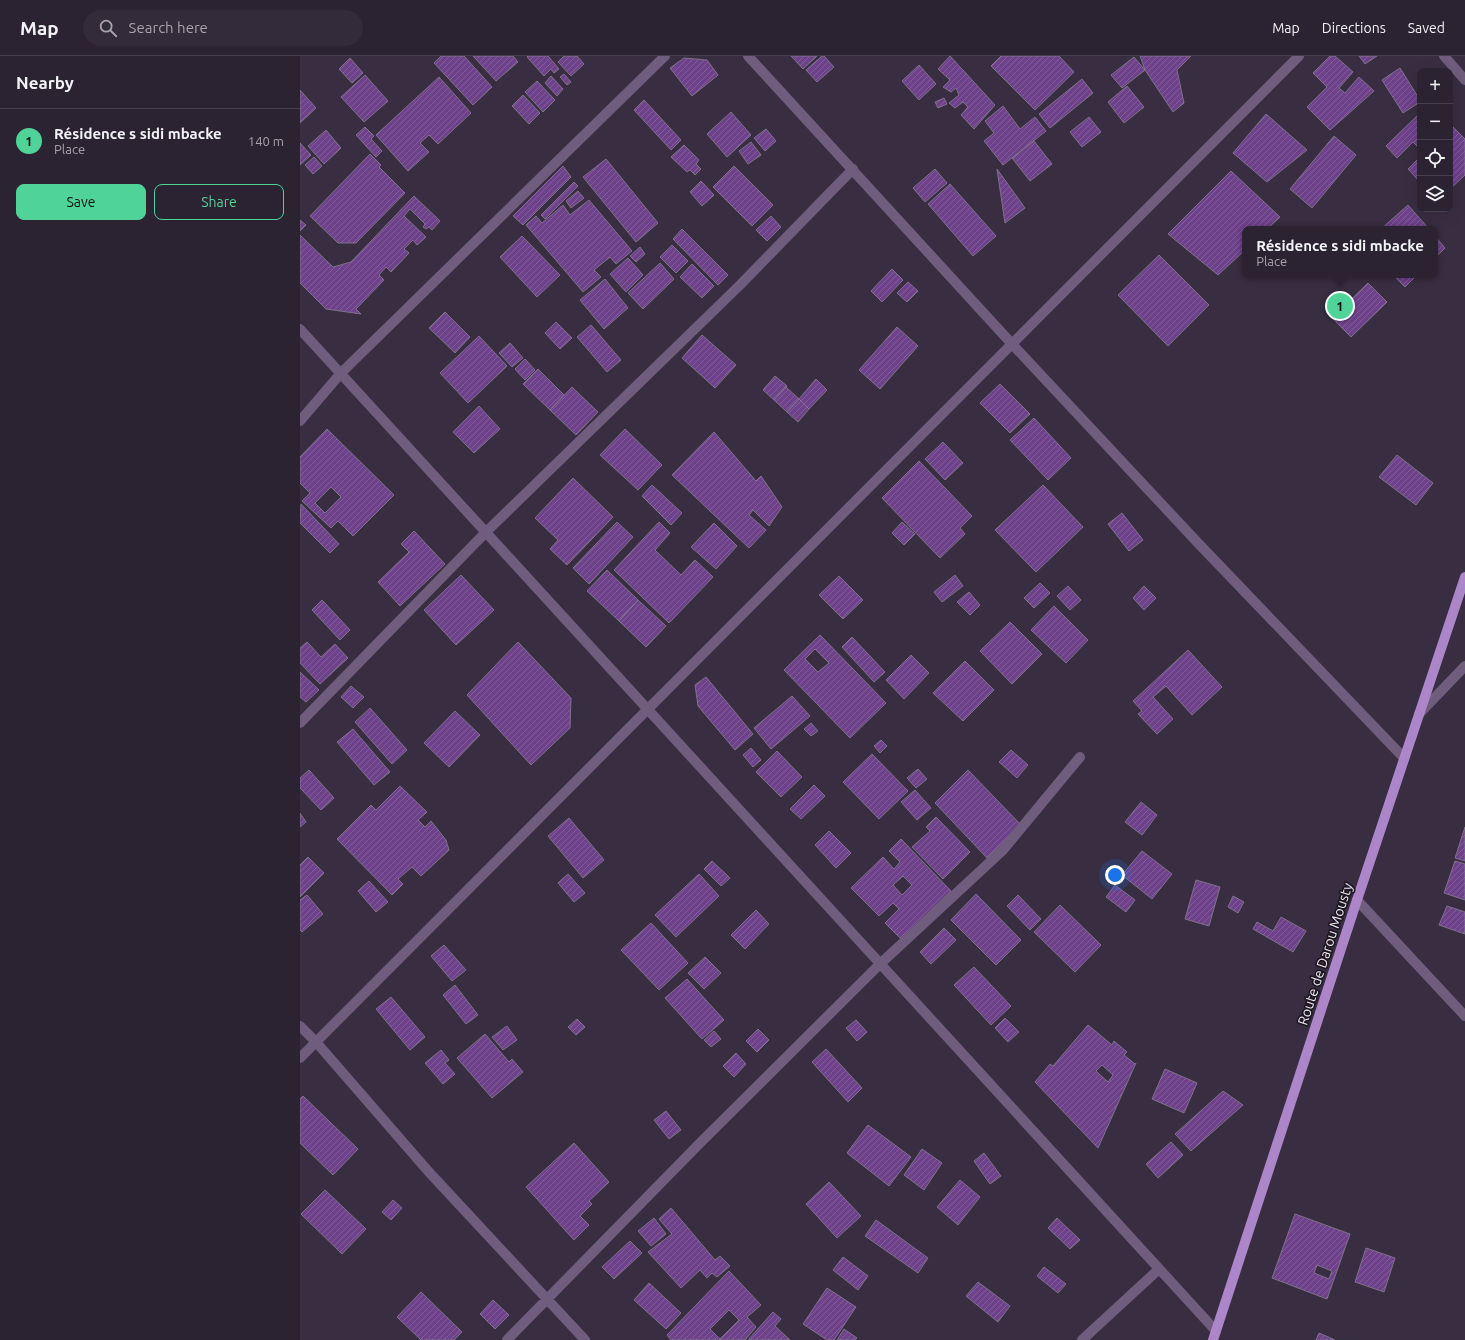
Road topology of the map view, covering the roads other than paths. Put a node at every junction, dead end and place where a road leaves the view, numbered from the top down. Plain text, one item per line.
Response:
1 (665, 56) edge
2 (748, 56) edge
3 (1299, 56) edge
4 (1444, 56) edge
5 (1465, 80) edge
6 (853, 169) junction
7 (300, 329) edge
8 (1012, 344) junction
9 (341, 373) junction
10 (300, 421) edge
11 (486, 532) junction
12 (1465, 577) edge
13 (1465, 666) edge
14 (648, 710) junction
15 (1419, 714) junction
16 (300, 723) edge
17 (1080, 757) dead end
18 (1404, 758) junction
19 (1357, 900) junction
20 (880, 964) junction
21 (1465, 1016) edge
22 (300, 1026) edge
23 (316, 1042) junction
24 (300, 1058) edge
25 (1159, 1269) junction
26 (548, 1299) junction
27 (1215, 1336) edge
28 (507, 1340) edge
29 (585, 1340) edge
30 (1082, 1340) edge

1 - 9 street
2 - 6 street
3 - 8 street
4 - 5 street
6 - 8 street
6 - 11 street
7 - 9 street
8 - 14 street
8 - 18 street
9 - 10 street
9 - 11 street
11 - 14 street
11 - 16 street
12 - 15 main road, Route de Darou Mousty
13 - 15 street
14 - 20 street
14 - 23 street
15 - 18 main road, Route de Darou Mousty
17 - 20 street
18 - 19 main road, Route de Darou Mousty
19 - 21 street
19 - 27 main road, Route de Darou Mousty
20 - 25 street
20 - 26 street
22 - 23 street
23 - 24 street
23 - 26 street
25 - 27 street
25 - 30 street
26 - 28 street
26 - 29 street

